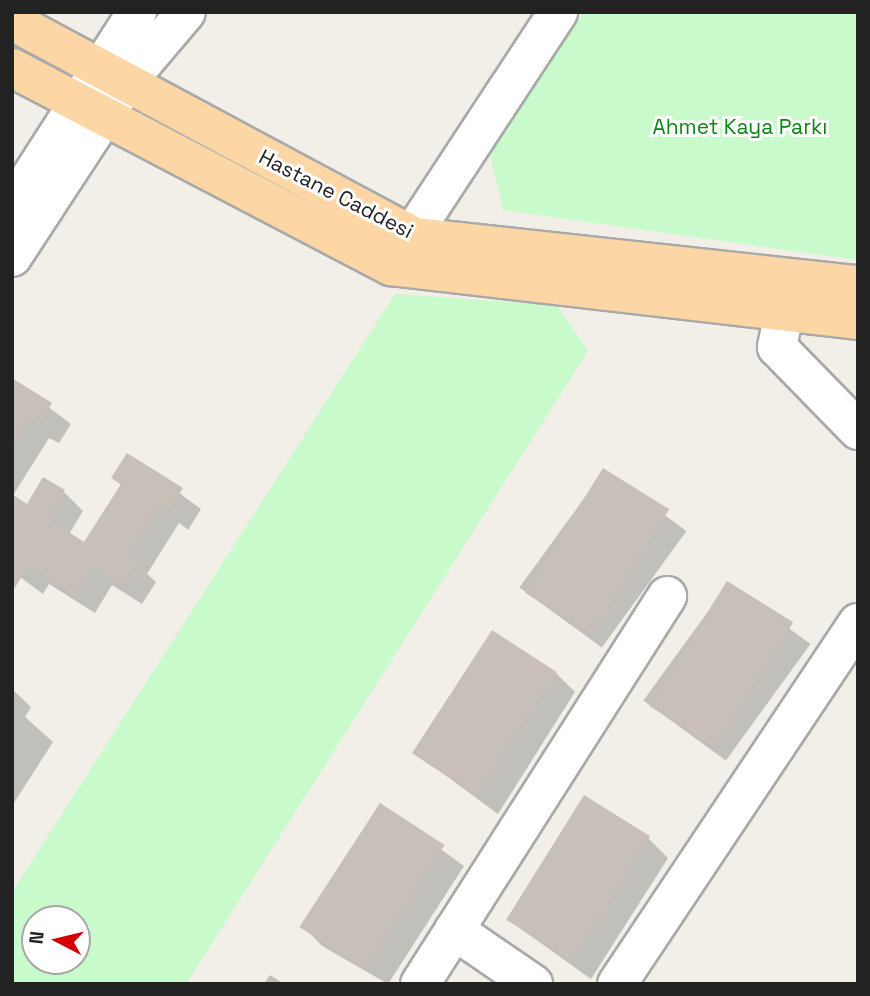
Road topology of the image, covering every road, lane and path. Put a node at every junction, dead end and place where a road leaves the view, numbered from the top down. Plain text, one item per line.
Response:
1 (137, 12) edge
2 (186, 12) edge
3 (558, 12) edge
4 (12, 21) edge
5 (12, 68) edge
6 (113, 77) junction
7 (89, 113) junction
8 (12, 206) edge
9 (414, 237) junction
10 (12, 257) edge
11 (391, 266) junction
12 (807, 276) junction
13 (858, 285) edge
14 (786, 309) junction
15 (858, 320) edge
16 (858, 430) edge
17 (667, 596) dead end
18 (858, 623) edge
19 (454, 930) junction
20 (420, 984) edge
21 (533, 984) edge
22 (617, 984) edge

1 - 6 street
2 - 6 street
3 - 9 street
4 - 6 main road, Hastane Caddesi
5 - 7 main road, Hastane Caddesi
6 - 7 street
6 - 9 main road, Hastane Caddesi
7 - 8 street
7 - 10 street
7 - 11 main road, Hastane Caddesi
9 - 11 street
9 - 12 main road, Hastane Caddesi
11 - 14 main road, Hastane Caddesi
12 - 13 main road, Hastane Caddesi
12 - 14 street
14 - 15 main road, Hastane Caddesi
14 - 16 street
17 - 19 street
18 - 22 street
19 - 20 street
19 - 21 street

